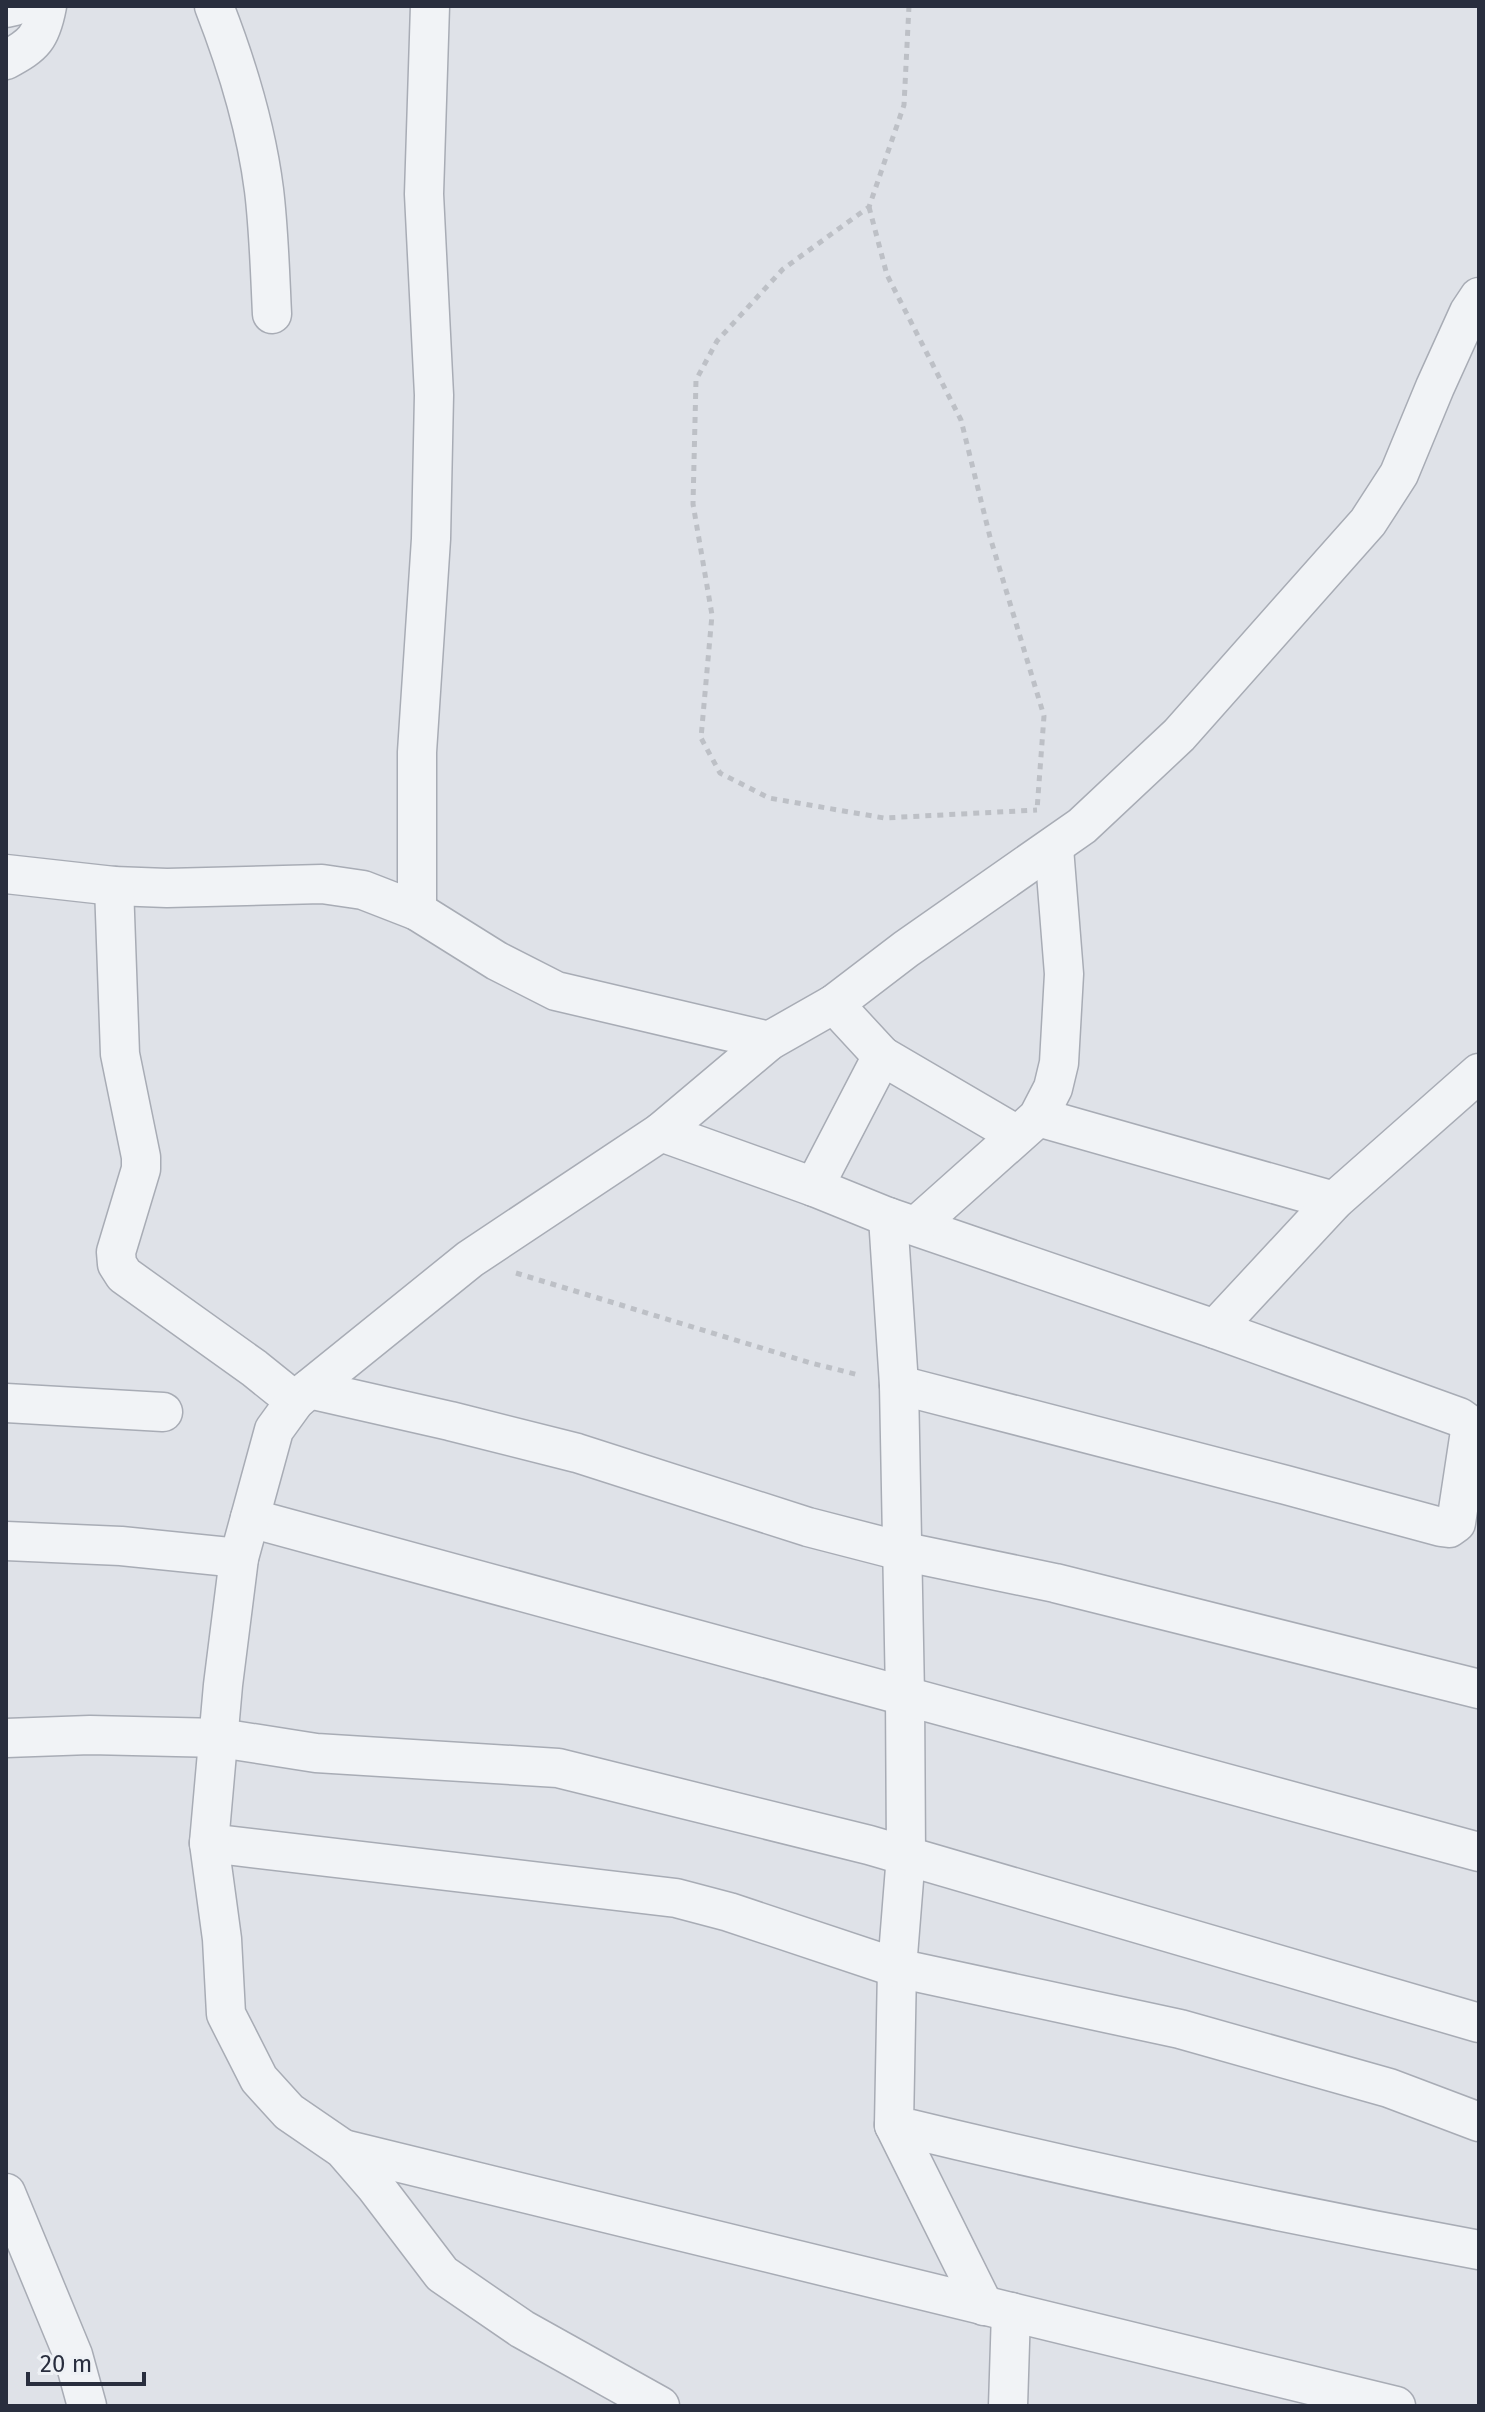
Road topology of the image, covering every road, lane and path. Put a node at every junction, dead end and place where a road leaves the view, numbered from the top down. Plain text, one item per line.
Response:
1 (15, 6) edge
2 (47, 6) edge
3 (214, 6) edge
4 (430, 6) edge
5 (909, 6) edge
6 (6, 8) edge
7 (6, 60) edge
8 (869, 207) junction
9 (1479, 297) edge
10 (272, 314) dead end
11 (1037, 810) junction
12 (1048, 852) junction
13 (6, 874) edge
14 (114, 886) junction
15 (417, 911) junction
16 (834, 1004) junction
17 (769, 1041) junction
18 (882, 1056) junction
19 (1479, 1073) edge
20 (1027, 1126) junction
21 (661, 1132) junction
22 (814, 1187) junction
23 (1334, 1201) junction
24 (902, 1221) junction
25 (470, 1259) junction
26 (1215, 1329) junction
27 (899, 1385) junction
28 (302, 1395) junction
29 (6, 1403) edge
30 (163, 1412) dead end
31 (250, 1518) junction
32 (6, 1541) edge
33 (901, 1551) junction
34 (239, 1558) junction
35 (1479, 1689) edge
36 (905, 1695) junction
37 (6, 1738) edge
38 (220, 1738) junction
39 (209, 1843) junction
40 (1479, 1852) edge
41 (906, 1855) junction
42 (897, 1968) junction
43 (1479, 2023) edge
44 (1479, 2122) edge
45 (894, 2125) junction
46 (343, 2149) junction
47 (8, 2203) edge
48 (1479, 2250) edge
49 (998, 2309) junction
50 (87, 2406) edge
51 (660, 2406) edge
52 (1008, 2406) edge
53 (1396, 2406) edge

1 - 6 street
2 - 7 street
3 - 10 street
4 - 15 street
5 - 8 path
8 - 11 path
8 - 11 path
9 - 12 street
11 - 12 path
12 - 16 street
12 - 20 street
13 - 14 street
14 - 15 street
14 - 28 street
15 - 17 street
16 - 17 street
16 - 18 street
17 - 21 street
18 - 20 street
18 - 22 street
19 - 23 street
20 - 23 street
20 - 24 street
21 - 22 street
21 - 25 street
22 - 24 street
23 - 26 street
24 - 26 street
24 - 27 street
25 - 27 path
25 - 28 street
26 - 27 street
27 - 33 street
28 - 31 street
28 - 33 street
29 - 30 street
31 - 34 street
31 - 36 street
32 - 34 street
33 - 35 street
33 - 36 street
34 - 38 street
36 - 40 street
36 - 41 street
37 - 38 street
38 - 39 street
38 - 41 street
39 - 42 street
39 - 46 street
41 - 42 street
41 - 43 street
42 - 44 street
42 - 45 street
45 - 48 street
45 - 49 street
46 - 49 street
46 - 51 street
47 - 50 street
49 - 52 street
49 - 53 street

